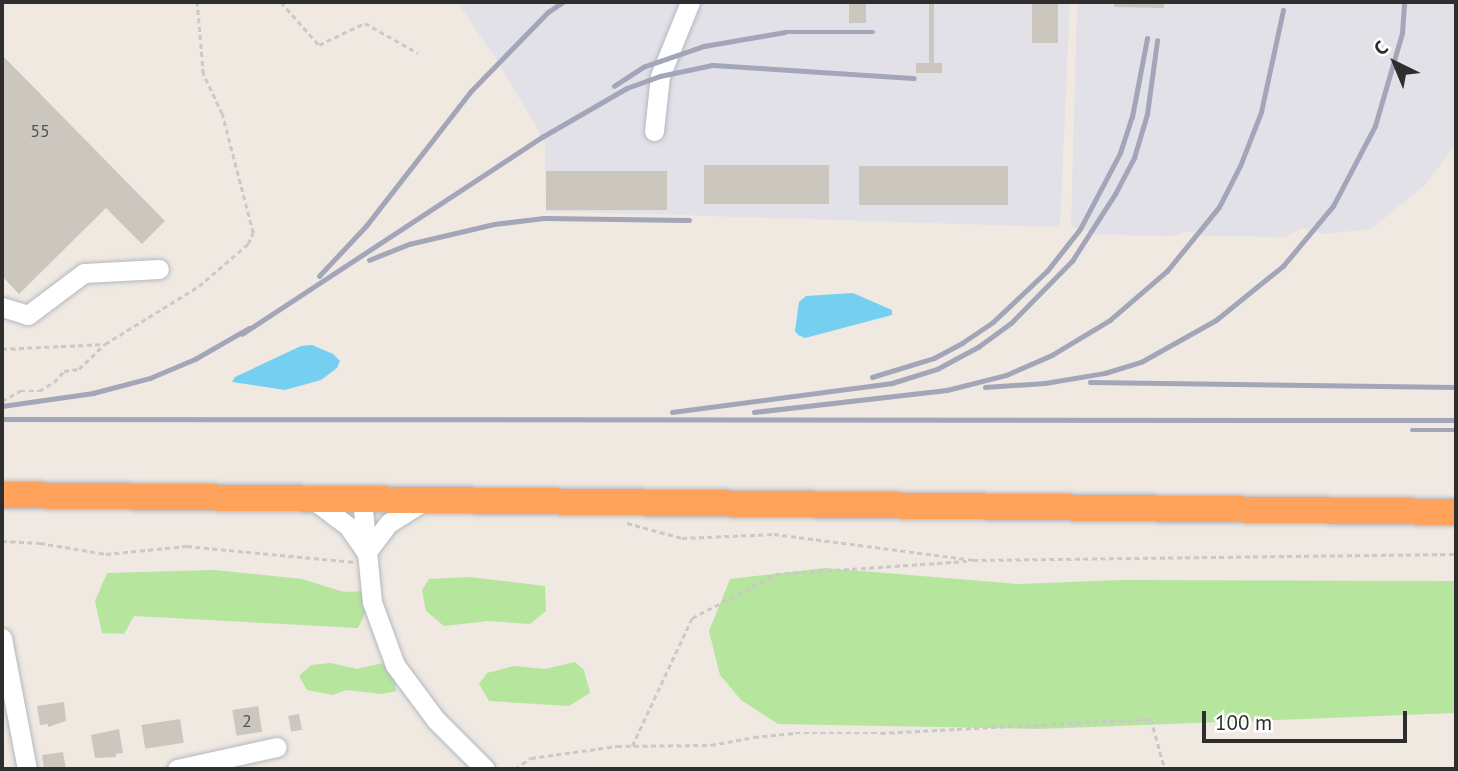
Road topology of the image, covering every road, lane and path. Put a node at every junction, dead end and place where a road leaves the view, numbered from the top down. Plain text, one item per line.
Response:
1 (197, 2) edge
2 (281, 2) edge
3 (690, 2) edge
4 (418, 53) dead end
5 (654, 131) dead end
6 (159, 269) dead end
7 (2, 307) edge
8 (105, 344) junction
9 (2, 349) edge
10 (2, 401) edge
11 (2, 495) edge
12 (312, 499) junction
13 (362, 499) junction
14 (424, 501) junction
15 (1456, 512) edge
16 (616, 520) dead end
17 (2, 541) edge
18 (1456, 554) edge
19 (367, 559) junction
20 (973, 560) junction
21 (2, 638) edge
22 (277, 747) dead end
23 (631, 747) junction
24 (27, 769) edge
25 (177, 769) edge
26 (485, 769) edge
27 (515, 769) edge
28 (1166, 769) edge

1 - 8 path
2 - 4 path
3 - 5 street
6 - 7 street
8 - 9 path
8 - 10 path
11 - 12 highway
12 - 13 highway
12 - 19 street
13 - 14 highway
13 - 19 street
14 - 15 highway
14 - 19 street
16 - 20 path
17 - 19 path
18 - 20 path
19 - 26 street
20 - 23 path
21 - 24 street
22 - 25 street
23 - 27 path
23 - 28 path

